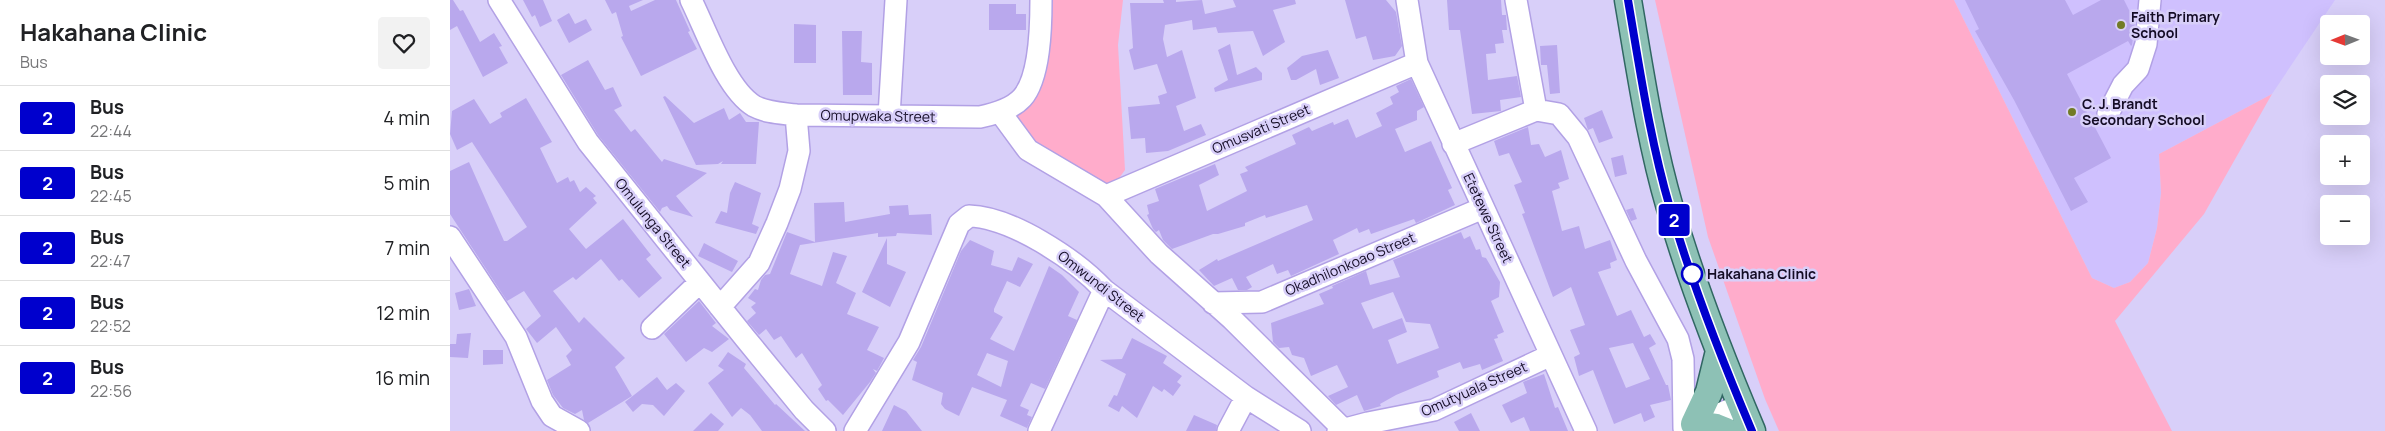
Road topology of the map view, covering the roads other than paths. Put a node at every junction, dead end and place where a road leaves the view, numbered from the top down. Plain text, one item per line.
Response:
1 (499, 0) edge
2 (691, 0) edge
3 (896, 0) edge
4 (1041, 0) edge
5 (1407, 0) edge
6 (1516, 0) edge
7 (1628, 0) edge
8 (2150, 0) edge
9 (1417, 63) junction
10 (1536, 110) junction
11 (1000, 112) junction
12 (2108, 114) dead end
13 (796, 115) junction
14 (888, 116) junction
15 (1453, 144) junction
16 (1106, 196) junction
17 (1483, 208) junction
18 (450, 237) edge
19 (700, 282) junction
20 (1104, 290) junction
21 (1213, 303) junction
22 (720, 307) junction
23 (652, 328) dead end
24 (1719, 352) junction
25 (1551, 355) junction
26 (1246, 397) junction
27 (1741, 405) junction
28 (549, 424) edge
29 (1685, 428) edge
30 (1341, 430) edge
31 (579, 431) edge
32 (825, 431) edge
33 (856, 431) edge
34 (1039, 431) edge
35 (1228, 431) edge
36 (1300, 431) edge
37 (1586, 431) edge
38 (1726, 431) edge
39 (1752, 431) edge

1 - 19 street, Omulunga Street
2 - 13 street, Omupwaka Street
3 - 14 street
4 - 11 street, Omupwaka Street
5 - 9 street, Etetewe Street
6 - 10 street
7 - 24 main road
8 - 12 street
9 - 15 street, Etetewe Street
9 - 16 street, Omusvati Street
10 - 15 street
10 - 29 street
11 - 14 street, Omupwaka Street
11 - 16 street
13 - 14 street, Omupwaka Street
13 - 22 street
15 - 17 street, Etetewe Street
16 - 21 street
17 - 21 street, Okadhilonkoao Street
17 - 25 street, Etetewe Street
18 - 28 street
19 - 22 street, Omulunga Street
19 - 23 street
20 - 26 street, Omwundi Street
20 - 33 street, Omwundi Street
20 - 34 street
21 - 30 street
22 - 32 street, Omulunga Street
24 - 27 main road
24 - 29 main road
25 - 30 street, Omutyuala Street
25 - 37 street, Etetewe Street
26 - 35 street
26 - 36 street, Omwundi Street
27 - 29 street
27 - 39 main road
28 - 31 street
29 - 38 main road

